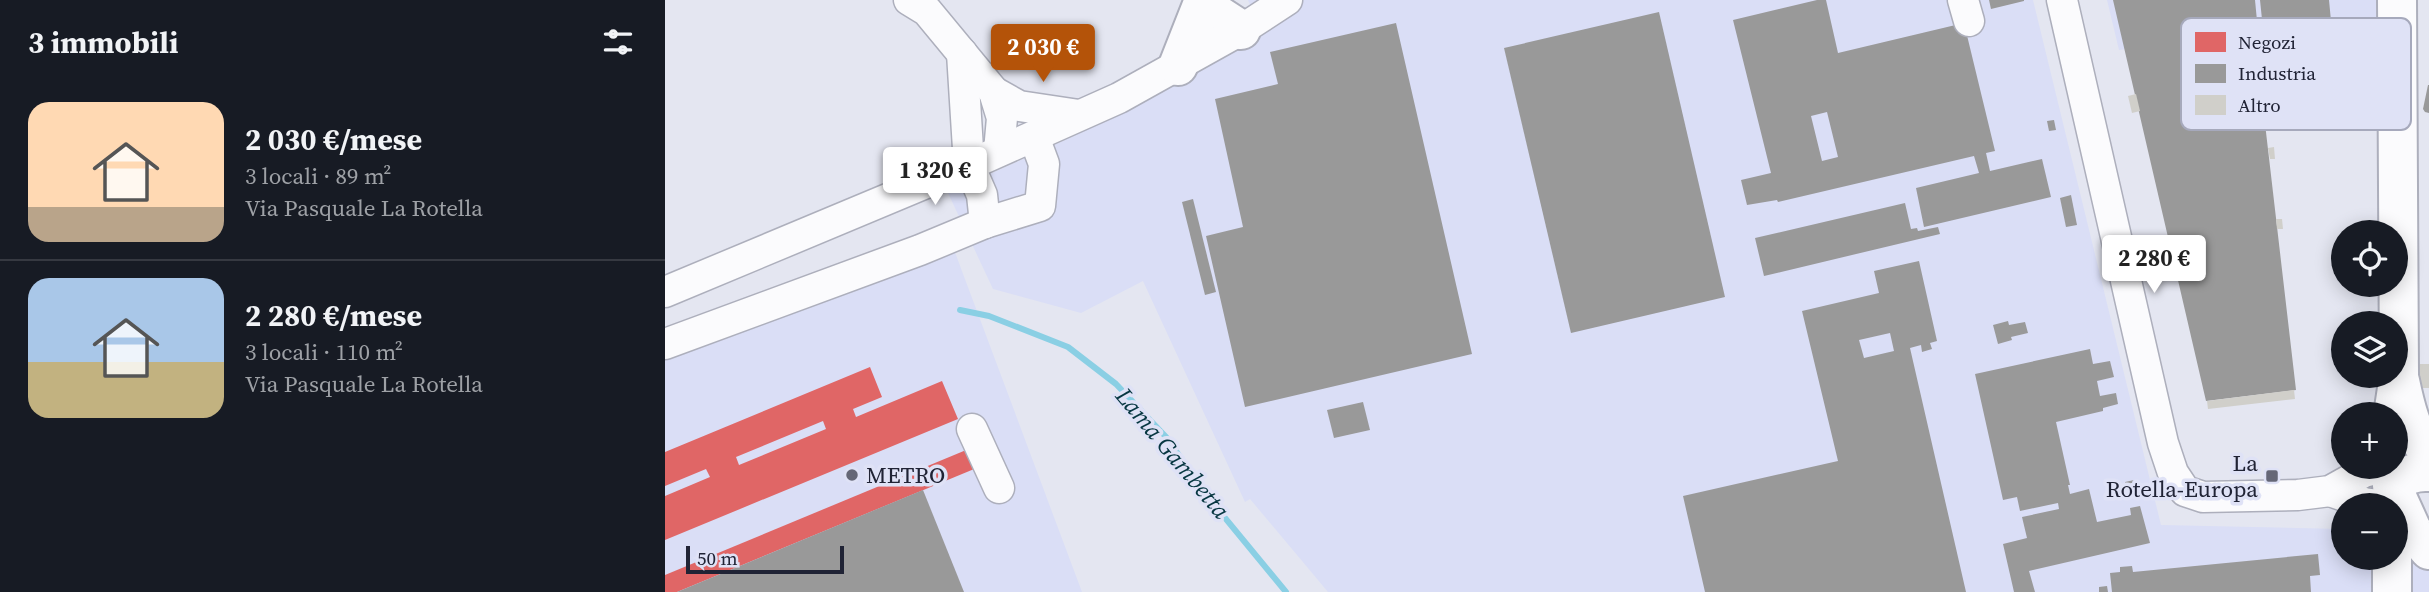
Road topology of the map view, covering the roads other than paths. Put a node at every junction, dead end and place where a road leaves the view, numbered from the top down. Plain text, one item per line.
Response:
1 (909, 0) edge
2 (1206, 0) edge
3 (1287, 0) edge
4 (2062, 0) edge
5 (2397, 0) edge
6 (1238, 15) edge
7 (2397, 18) edge
8 (962, 53) junction
9 (1178, 66) junction
10 (994, 92) junction
11 (1079, 115) junction
12 (2398, 130) edge
13 (1034, 137) junction
14 (999, 151) junction
15 (969, 165) junction
16 (985, 223) junction
17 (665, 292) edge
18 (2399, 311) edge
19 (665, 344) edge
20 (2402, 388) edge
21 (972, 429) dead end
22 (2429, 452) edge
23 (2429, 472) edge
24 (2390, 486) edge
25 (999, 488) dead end
26 (2429, 550) edge
27 (2392, 570) edge
28 (2392, 592) edge

1 - 8 street
2 - 6 main road
2 - 9 main road
3 - 6 street
4 - 24 street
5 - 7 main road
6 - 9 street
8 - 10 street
8 - 15 street
9 - 11 street
10 - 11 street
10 - 14 street
11 - 13 street
12 - 18 main road
13 - 14 street
13 - 16 street
14 - 15 street
15 - 16 street
15 - 17 street
16 - 19 street
20 - 22 main road
21 - 25 street
23 - 24 main road
24 - 26 main road
27 - 28 main road

